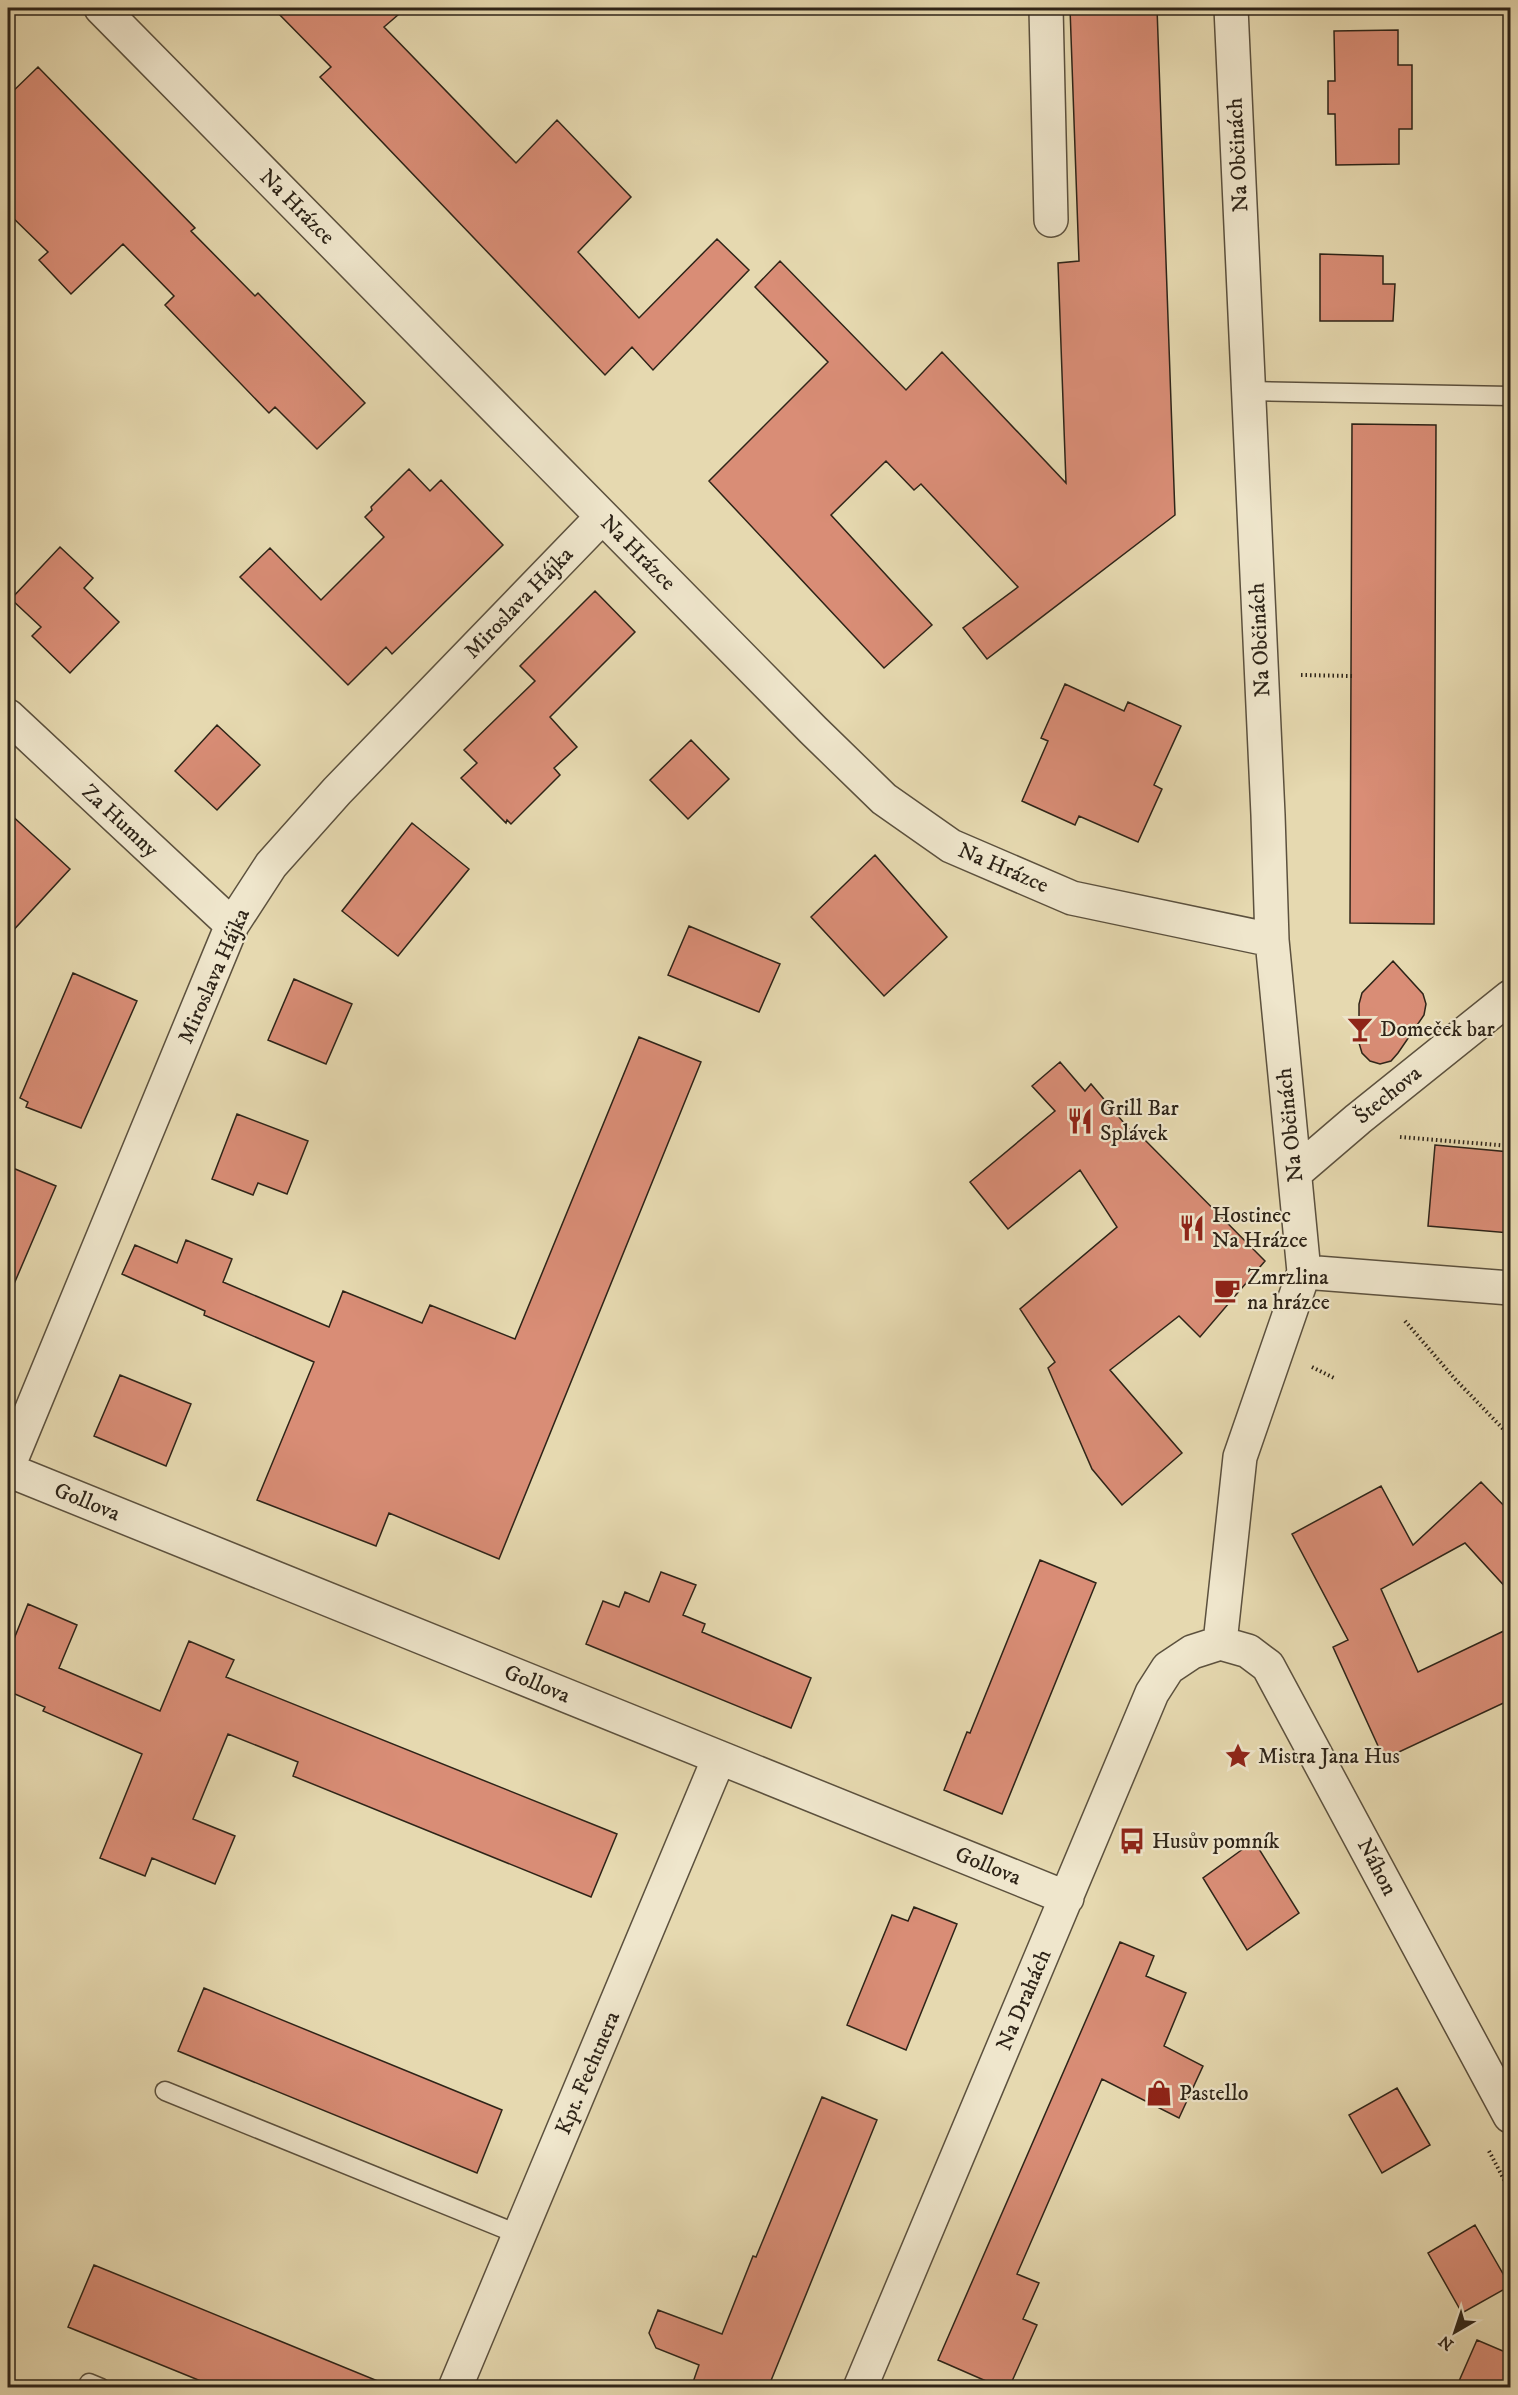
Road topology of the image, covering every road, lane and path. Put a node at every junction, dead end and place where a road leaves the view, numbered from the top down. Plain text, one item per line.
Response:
1 (101, 8) edge
2 (1046, 8) edge
3 (1231, 8) edge
4 (1051, 220) dead end
5 (1249, 392) junction
6 (1510, 396) edge
7 (602, 517) junction
8 (1297, 675) dead end
9 (1352, 676) dead end
10 (8, 716) edge
11 (232, 925) junction
12 (1272, 940) junction
13 (1510, 997) edge
14 (1395, 1136) dead end
15 (1510, 1146) edge
16 (1295, 1173) junction
17 (1304, 1272) junction
18 (1510, 1288) edge
19 (1404, 1320) dead end
20 (1304, 1362) dead end
21 (1334, 1378) dead end
22 (1510, 1436) edge
23 (8, 1469) edge
24 (1220, 1643) junction
25 (719, 1758) junction
26 (1067, 1898) junction
27 (165, 2091) dead end
28 (1510, 2116) edge
29 (520, 2235) junction
30 (455, 2388) edge
31 (860, 2388) edge

1 - 7 street, Na Hrázce
2 - 4 street
3 - 5 street, Na Občinách
5 - 6 lane
5 - 12 street, Na Občinách
7 - 11 street, Miroslava Hájka
7 - 12 street, Na Hrázce
8 - 9 path
10 - 11 street, Za Humny
11 - 23 street, Miroslava Hájka
12 - 16 street, Na Občinách
13 - 16 street, Štechova
14 - 15 path
16 - 17 street, Na Občinách
17 - 18 street
17 - 24 street, Na Občinách
19 - 22 path
20 - 21 path
23 - 25 street, Gollova
24 - 26 street, Na Drahách
24 - 28 street, Náhon
25 - 26 street, Gollova
25 - 29 street, Kpt. Fechtnera
26 - 31 street, Na Drahách
27 - 29 lane
29 - 30 street, Kpt. Fechtnera

